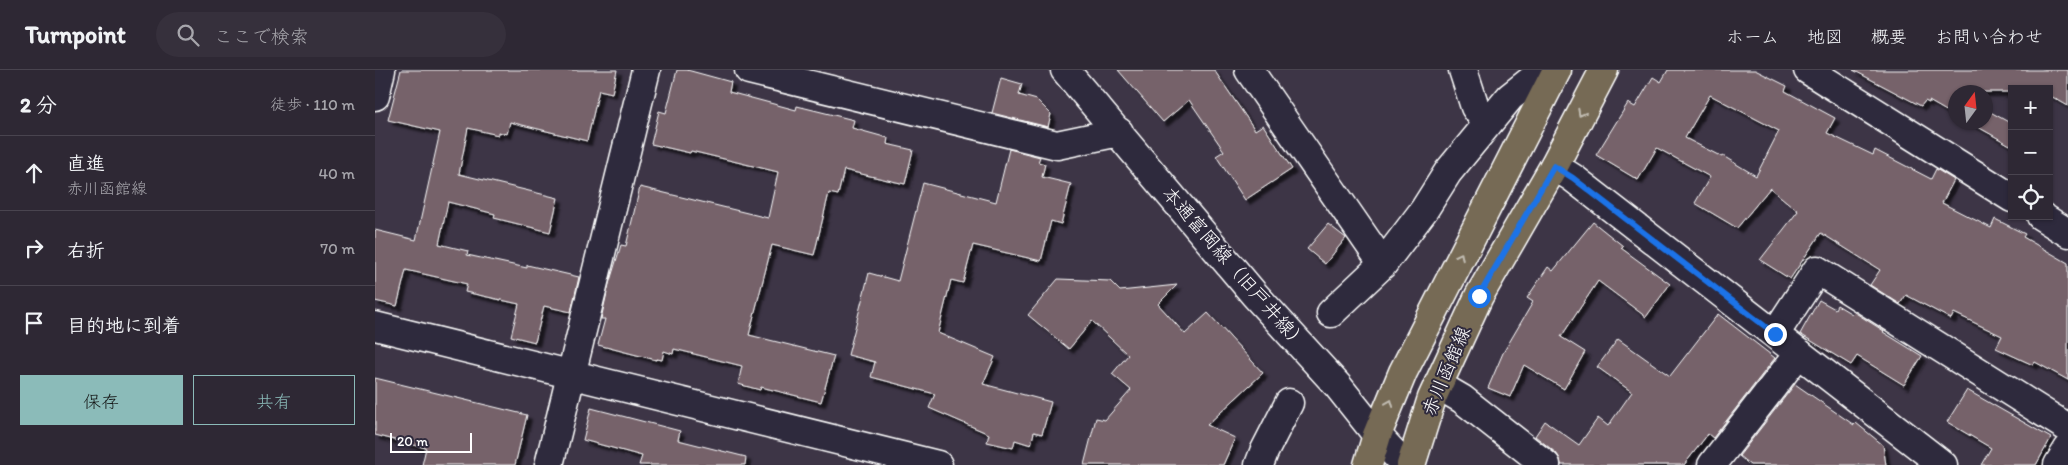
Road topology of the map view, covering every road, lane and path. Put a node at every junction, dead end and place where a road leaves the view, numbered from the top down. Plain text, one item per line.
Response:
1 (381, 70) edge
2 (646, 70) edge
3 (749, 70) edge
4 (1065, 70) edge
5 (1249, 70) edge
6 (1463, 70) edge
7 (1544, 70) edge
8 (1557, 70) edge
9 (1604, 70) edge
10 (1808, 70) edge
11 (375, 96) edge
12 (1487, 124) junction
13 (1119, 132) junction
14 (1554, 166) junction
15 (2008, 195) edge
16 (2047, 220) edge
17 (2068, 233) edge
18 (1383, 264) junction
19 (1331, 313) dead end
20 (375, 326) edge
21 (1775, 334) junction
22 (1799, 352) junction
23 (571, 374) junction
24 (1438, 385) junction
25 (1289, 404) dead end
26 (2068, 428) edge
27 (1377, 435) junction
28 (2068, 449) edge
29 (888, 459) edge
30 (1930, 461) edge
31 (549, 465) edge
32 (938, 465) edge
33 (1259, 465) edge
34 (1368, 465) edge
35 (1405, 465) edge
36 (1411, 465) edge
37 (1546, 465) edge
38 (1712, 465) edge
39 (2058, 465) edge

1 - 11 street
2 - 23 street
3 - 13 street
4 - 13 street, 本通富岡線（旧戸井線）
5 - 18 street
6 - 12 street
7 - 12 street
27 -> 8 main road, 赤川函館線
9 -> 14 main road, 赤川函館線
10 - 15 street
12 - 18 street
13 - 27 street, 本通富岡線（旧戸井線）
14 - 21 street
14 - 24 main road, 赤川函館線
16 - 17 street
18 - 19 street
20 - 23 street
21 - 22 street
21 - 26 street
22 - 30 street
22 - 38 street
23 - 29 street
23 - 31 street
24 - 36 main road, 赤川函館線
24 - 37 street
25 - 33 street
27 - 34 main road, 赤川函館線
27 - 35 street, 本通富岡線（旧戸井線）
28 - 39 street
29 - 32 street

